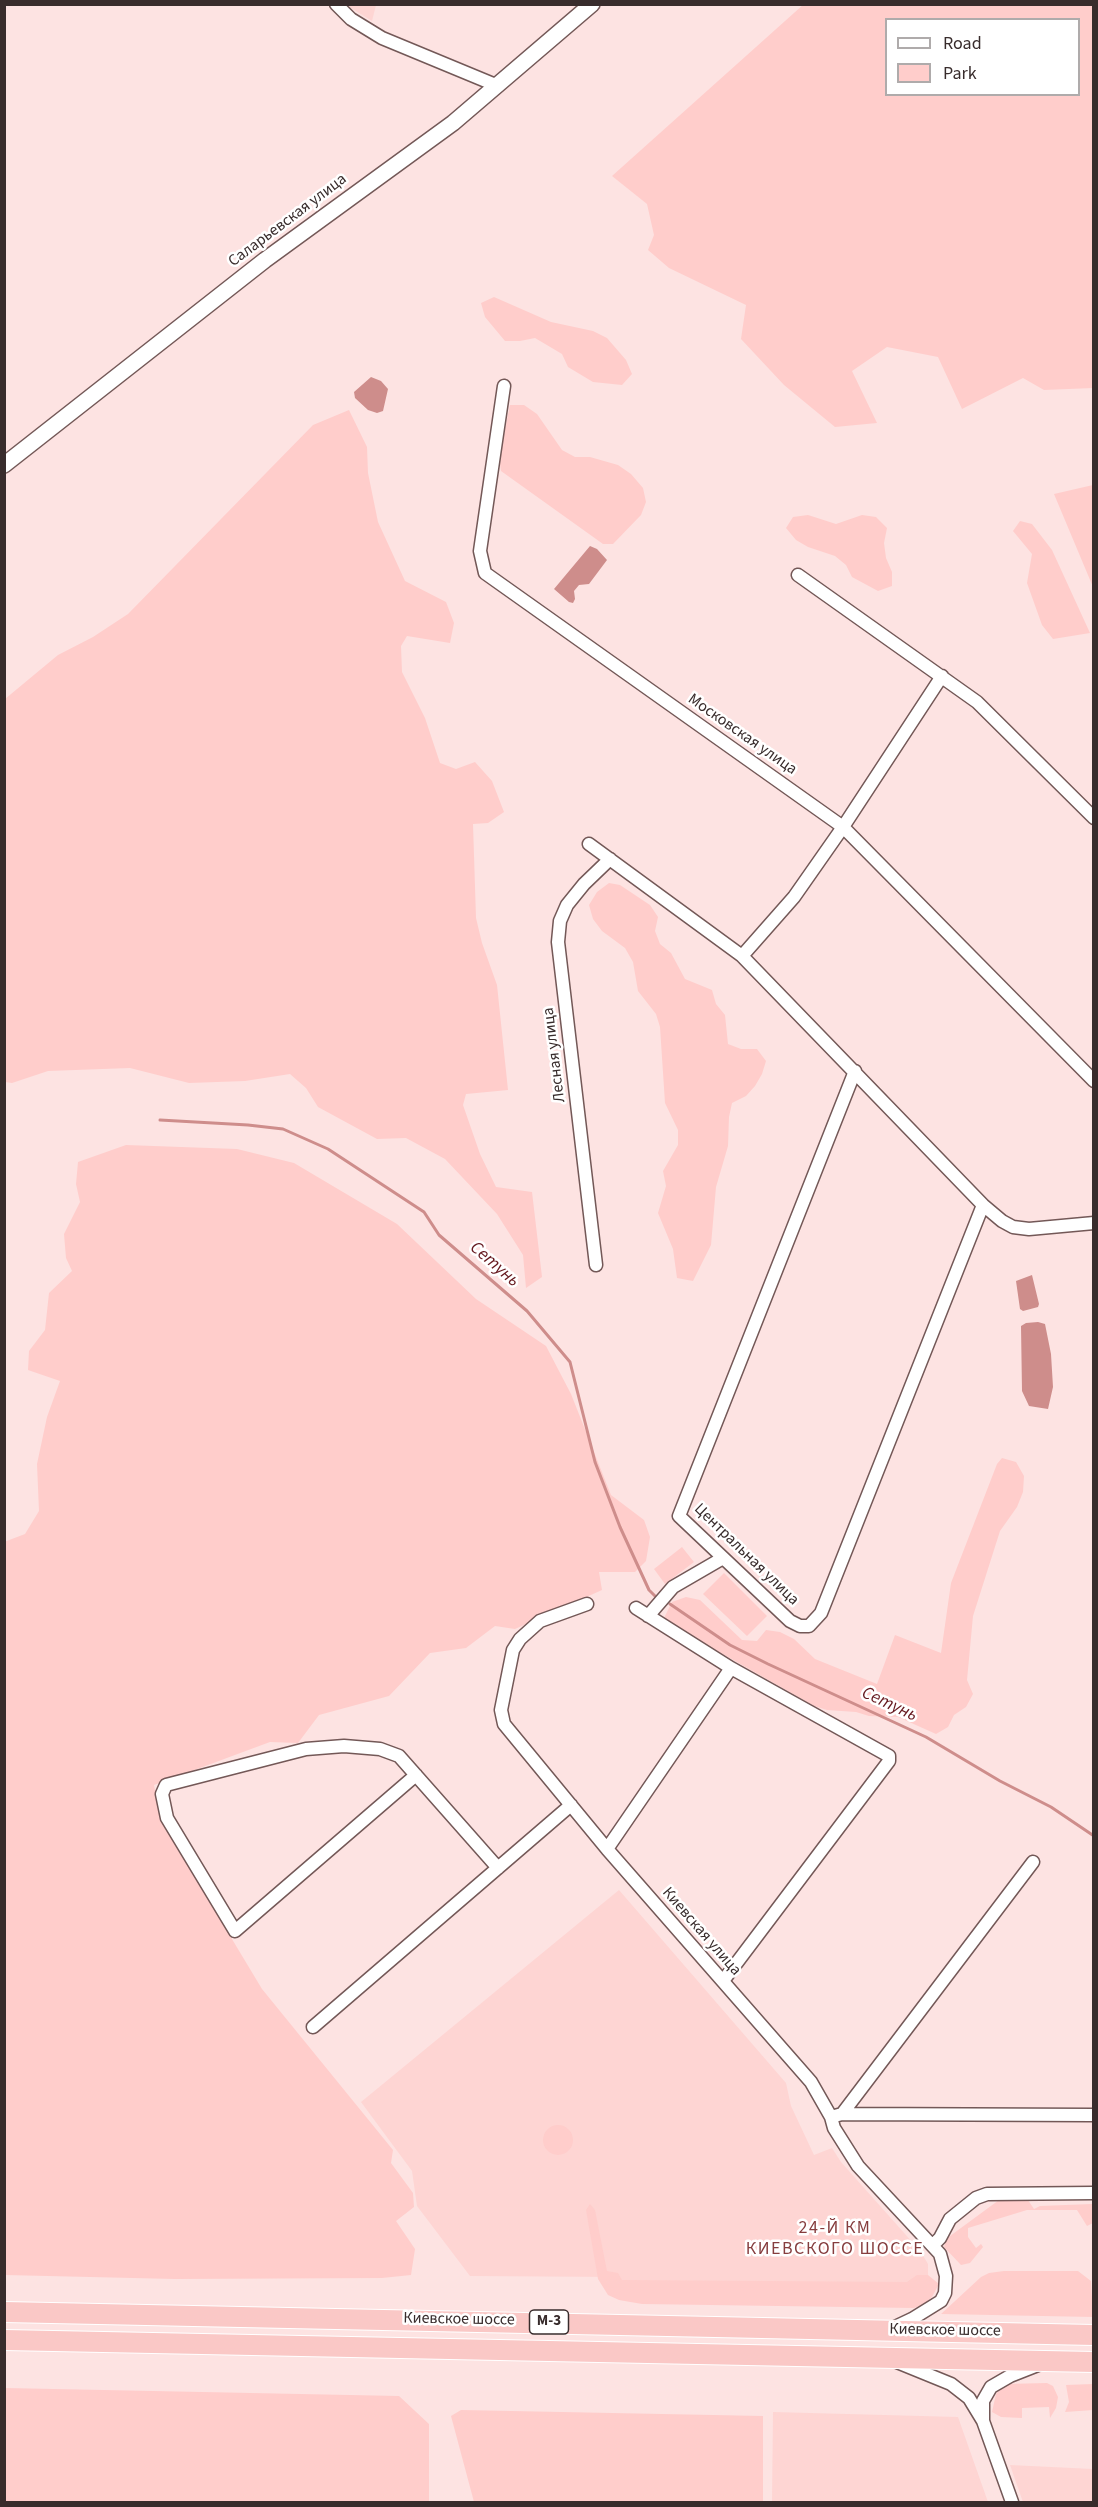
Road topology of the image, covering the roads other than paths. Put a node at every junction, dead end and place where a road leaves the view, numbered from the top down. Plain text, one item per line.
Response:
1 (336, 4) edge
2 (592, 4) edge
3 (498, 86) junction
4 (504, 386) dead end
5 (4, 465) edge
6 (798, 575) dead end
7 (942, 675) junction
8 (1094, 818) edge
9 (843, 827) junction
10 (589, 844) dead end
11 (610, 859) junction
12 (742, 956) junction
13 (855, 1071) junction
14 (1094, 1081) edge
15 (983, 1205) junction
16 (1094, 1223) edge
17 (596, 1265) dead end
18 (723, 1558) junction
19 (587, 1604) dead end
20 (636, 1608) dead end
21 (648, 1616) junction
22 (731, 1668) junction
23 (416, 1775) junction
24 (571, 1805) junction
25 (607, 1849) junction
26 (1033, 1862) dead end
27 (498, 1868) junction
28 (723, 1981) junction
29 (313, 2027) dead end
30 (837, 2115) junction
31 (1094, 2115) edge
32 (1094, 2193) edge
33 (934, 2244) junction
34 (4, 2312) edge
35 (886, 2330) junction
36 (1094, 2335) edge
37 (4, 2340) edge
38 (888, 2358) junction
39 (1048, 2361) junction
40 (1094, 2362) edge
41 (983, 2421) junction
42 (1012, 2502) edge

1 - 3 street
2 - 3 street, Саларьевская улица
3 - 5 street, Саларьевская улица
4 - 9 street, Московская улица
6 - 7 street
7 - 8 street
7 - 9 street
9 - 12 street
9 - 14 street, Московская улица
10 - 11 street
11 - 12 street
11 - 17 street, Лесная улица
12 - 13 street
13 - 15 street
13 - 18 street, Центральная улица
15 - 16 street
15 - 18 street, Центральная улица
18 - 21 street
19 - 24 street, Киевская улица
20 - 21 street
21 - 22 street
22 - 25 street
22 - 28 street
23 - 23 street
23 - 27 street
24 - 25 street, Киевская улица
24 - 27 street
25 - 28 street, Киевская улица
26 - 30 street
27 - 29 street
28 - 30 street, Киевская улица
30 - 31 street
30 - 33 street, Киевская улица
32 - 33 street
33 - 35 street, Киевская улица
34 - 35 highway, Киевское шоссе / М-3
35 - 36 highway, Киевское шоссе / М-3
37 - 38 highway, Киевское шоссе / М-3
38 - 39 highway, Киевское шоссе / М-3
38 - 41 street
39 - 40 highway, Киевское шоссе / М-3
39 - 41 street
41 - 42 street

